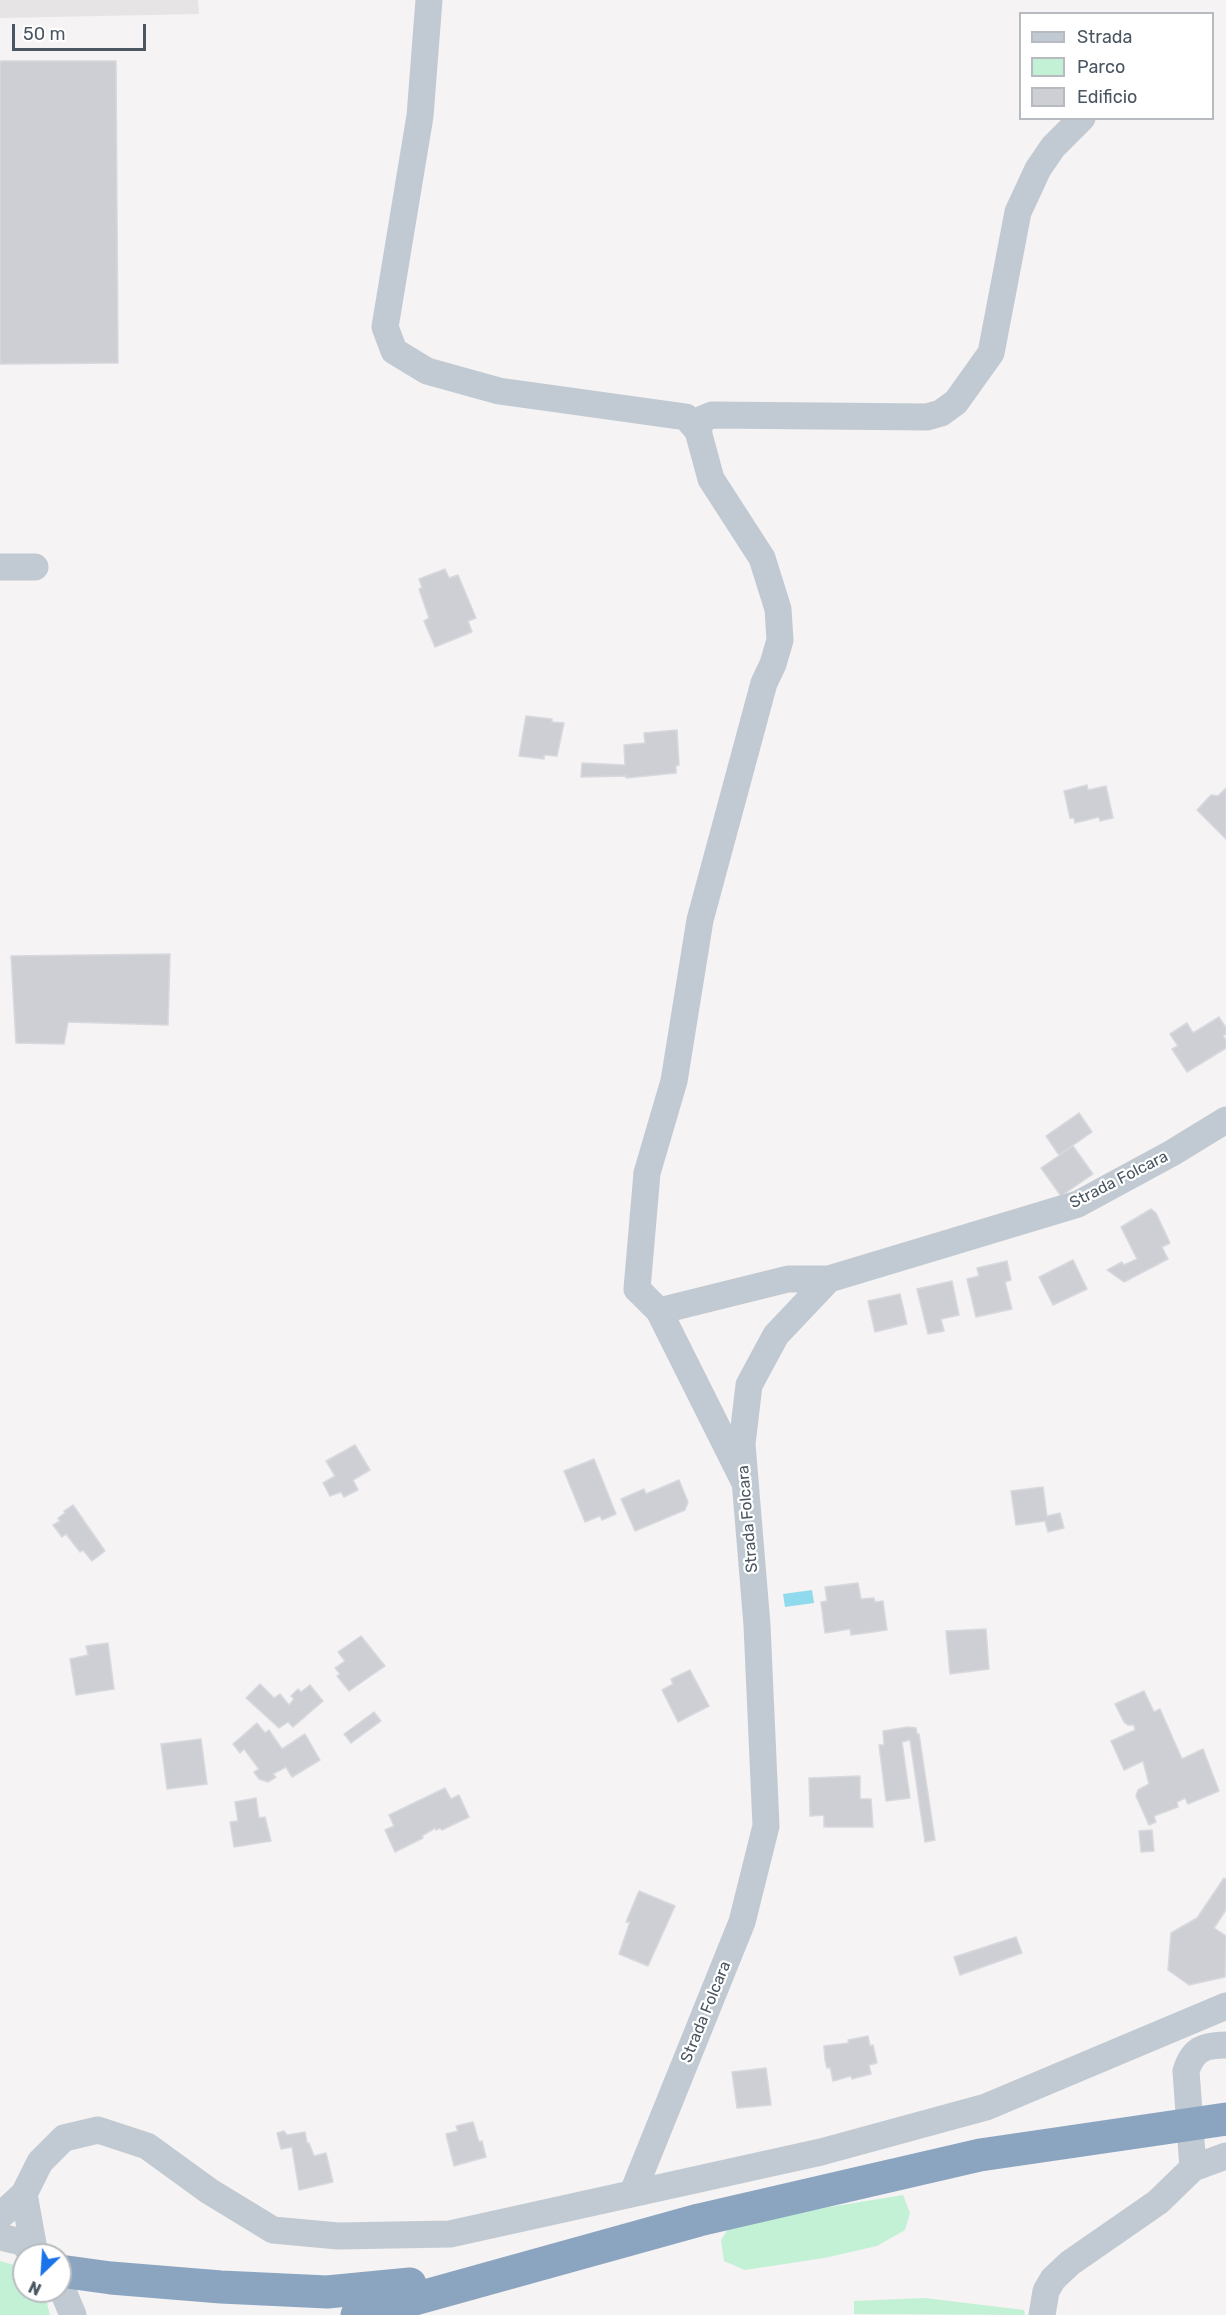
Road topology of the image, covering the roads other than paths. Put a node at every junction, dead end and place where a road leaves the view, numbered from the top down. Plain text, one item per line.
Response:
1 (429, 0) edge
2 (1080, 120) edge
3 (698, 431) junction
4 (0, 567) edge
5 (35, 567) dead end
6 (1226, 1120) edge
7 (829, 1279) junction
8 (659, 1311) junction
9 (745, 1483) junction
10 (1226, 2006) edge
11 (1226, 2044) edge
12 (1226, 2119) edge
13 (1226, 2156) edge
14 (1192, 2157) junction
15 (633, 2192) junction
16 (24, 2194) junction
17 (0, 2216) edge
18 (0, 2237) edge
19 (23, 2243) edge
20 (32, 2243) edge
21 (531, 2266) junction
22 (72, 2273) edge
23 (357, 2315) edge
24 (1042, 2315) edge

1 - 3 street
2 - 3 street
3 - 8 street
4 - 5 street
6 - 7 street, Strada Folcara
7 - 8 street
7 - 9 street, Strada Folcara
8 - 9 street
9 - 15 street, Strada Folcara
10 - 15 street
11 - 14 street
12 - 21 highway
13 - 14 street
14 - 24 street
15 - 16 street
16 - 17 street
16 - 20 street
18 - 19 street
21 - 22 highway
21 - 23 highway

